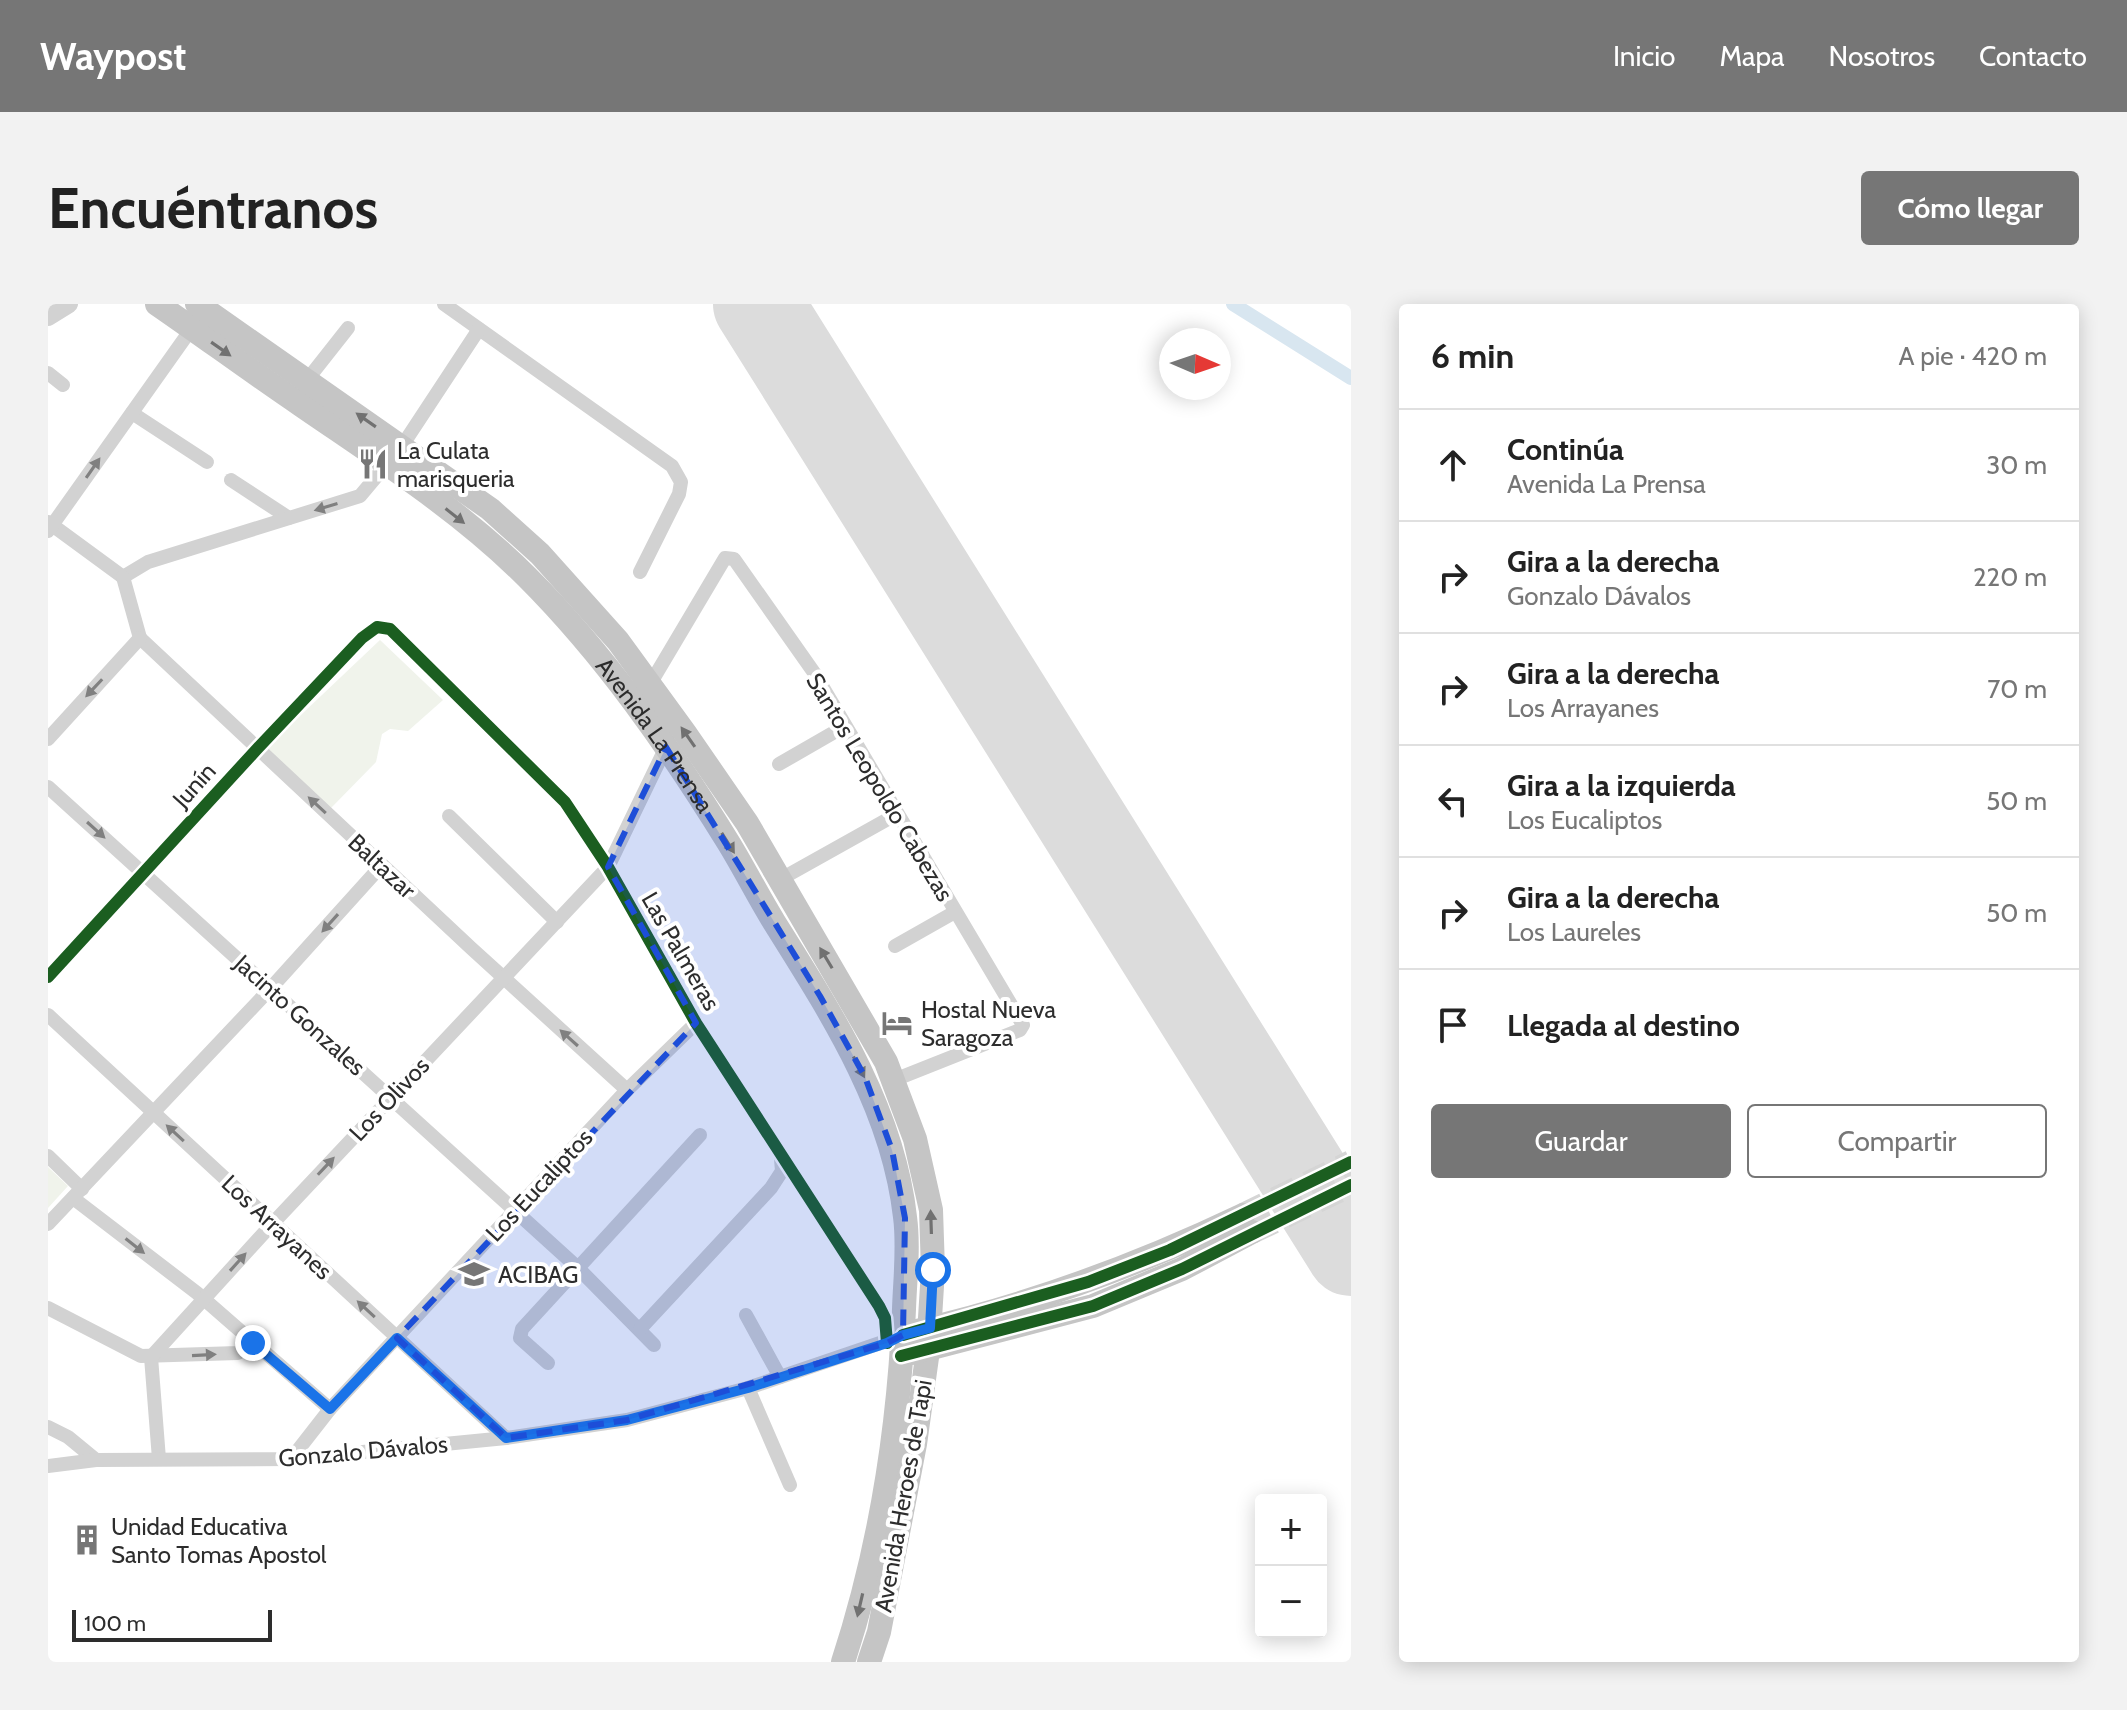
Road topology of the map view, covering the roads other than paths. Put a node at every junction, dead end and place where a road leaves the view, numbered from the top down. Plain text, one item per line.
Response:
1 (69, 304) edge
2 (157, 304) edge
3 (444, 304) edge
4 (194, 316) edge
5 (48, 317) edge
6 (348, 328) dead end
7 (479, 329) junction
8 (48, 373) edge
9 (307, 380) junction
10 (63, 385) dead end
11 (132, 413) junction
12 (395, 455) junction
13 (207, 462) dead end
14 (231, 480) dead end
15 (289, 518) junction
16 (49, 527) edge
17 (640, 572) dead end
18 (123, 577) junction
19 (377, 627) joint
20 (140, 638) junction
21 (649, 686) junction
22 (845, 726) junction
23 (48, 739) edge
24 (666, 747) junction
25 (257, 749) junction
26 (779, 764) dead end
27 (48, 787) edge
28 (897, 814) junction
29 (449, 816) dead end
30 (382, 865) junction
31 (608, 867) junction
32 (144, 874) junction
33 (779, 880) junction
34 (955, 912) junction
35 (557, 922) junction
36 (895, 946) dead end
37 (48, 977) edge
38 (504, 979) junction
39 (270, 989) junction
40 (48, 1015) edge
41 (696, 1023) junction
42 (894, 1080) junction
43 (627, 1090) junction
44 (390, 1097) junction
45 (154, 1113) junction
46 (700, 1135) dead end
47 (48, 1156) edge
48 (781, 1158) junction
49 (78, 1194) junction
50 (516, 1211) junction
51 (273, 1223) junction
52 (48, 1224) edge
53 (1248, 1224) tunnel mouth
54 (578, 1268) junction
55 (203, 1300) junction
56 (48, 1308) edge
57 (746, 1315) dead end
58 (640, 1329) junction
59 (397, 1338) junction
60 (929, 1339) junction
61 (253, 1343) junction
62 (654, 1345) dead end
63 (897, 1345) junction
64 (151, 1357) junction
65 (548, 1363) dead end
66 (780, 1377) junction
67 (748, 1388) junction
68 (330, 1409) junction
69 (48, 1427) edge
70 (506, 1438) junction
71 (159, 1459) junction
72 (291, 1459) junction
73 (96, 1460) junction
74 (48, 1466) edge
75 (790, 1485) dead end
76 (843, 1662) edge
77 (869, 1662) edge

1 - 5 street
2 - 4 main road, Avenida La Prensa
3 - 7 street
4 - 9 main road, Avenida La Prensa
4 - 11 street
4 -> 12 main road, Avenida La Prensa
6 - 9 street
7 - 12 street
7 - 17 street
8 - 10 street
12 -> 9 main road, Avenida La Prensa
11 - 13 street
16 -> 11 street
12 -> 15 street
12 - 21 main road, Avenida La Prensa
12 -> 24 main road, Avenida La Prensa
14 - 15 street
15 - 18 street
16 - 18 street
18 - 20 street
19 - 25 street, Junín
19 - 31 street, Las Palmeras
20 -> 23 street
20 - 25 street, Baltazar
21 - 22 street, Santos Leopoldo Cabezas
33 -> 21 main road, Avenida La Prensa
22 - 26 street
22 - 28 street, Santos Leopoldo Cabezas
24 - 31 street, Los Olivos
24 -> 63 main road, Avenida La Prensa
30 -> 25 street, Baltazar
25 - 32 street, Junín
27 -> 32 street, Jacinto Gonzales
28 - 33 street
28 - 34 street, Santos Leopoldo Cabezas
29 - 35 street
30 - 38 street, Baltazar
30 -> 39 street
31 - 35 street, Los Olivos
31 - 41 street, Las Palmeras
32 - 37 street, Junín
32 - 39 street, Jacinto Gonzales
42 -> 33 main road, Avenida La Prensa
34 - 36 street
34 - 42 street, Santos Leopoldo Cabezas
35 - 38 street, Los Olivos
43 -> 38 street, Baltazar
38 - 44 street, Los Olivos
39 - 44 street, Jacinto Gonzales
39 - 45 street
40 - 45 street, Los Arrayanes
41 - 43 street, Los Eucaliptos
41 - 48 street, Las Palmeras
60 -> 42 main road, Avenida La Prensa
43 - 50 street, Los Eucaliptos
44 - 50 street, Jacinto Gonzales
51 -> 44 street, Los Olivos
45 - 49 street
51 -> 45 street, Los Arrayanes
46 - 54 street
47 - 49 street
48 - 58 street
48 - 63 street, Las Palmeras
49 - 52 street
49 -> 55 street
50 - 54 street, Jacinto Gonzales
50 - 59 street, Los Eucaliptos
55 -> 51 street, Los Olivos
59 -> 51 street, Los Arrayanes
53 - 60 main road
54 - 58 street, Jacinto Gonzales
54 - 65 street
55 - 61 street
55 - 64 street, Los Olivos
56 - 64 street
57 - 66 street
58 - 62 street, Jacinto Gonzales
59 - 68 street, Los Eucaliptos
59 - 70 street, Los Arrayanes
60 - 63 main road
60 - 77 main road, Avenida Heroes de Tapi
64 -> 61 street
61 - 68 street
63 - 66 street, Gonzalo Dávalos
63 -> 76 main road, Avenida Heroes de Tapi
64 - 71 street
66 - 67 street, Gonzalo Dávalos
67 - 70 street, Gonzalo Dávalos
67 - 75 street
68 - 72 street, Los Eucaliptos
69 - 73 street
70 - 72 street, Gonzalo Dávalos
71 - 72 street, Gonzalo Dávalos
71 - 73 street, Gonzalo Dávalos
73 - 74 street, Gonzalo Dávalos

